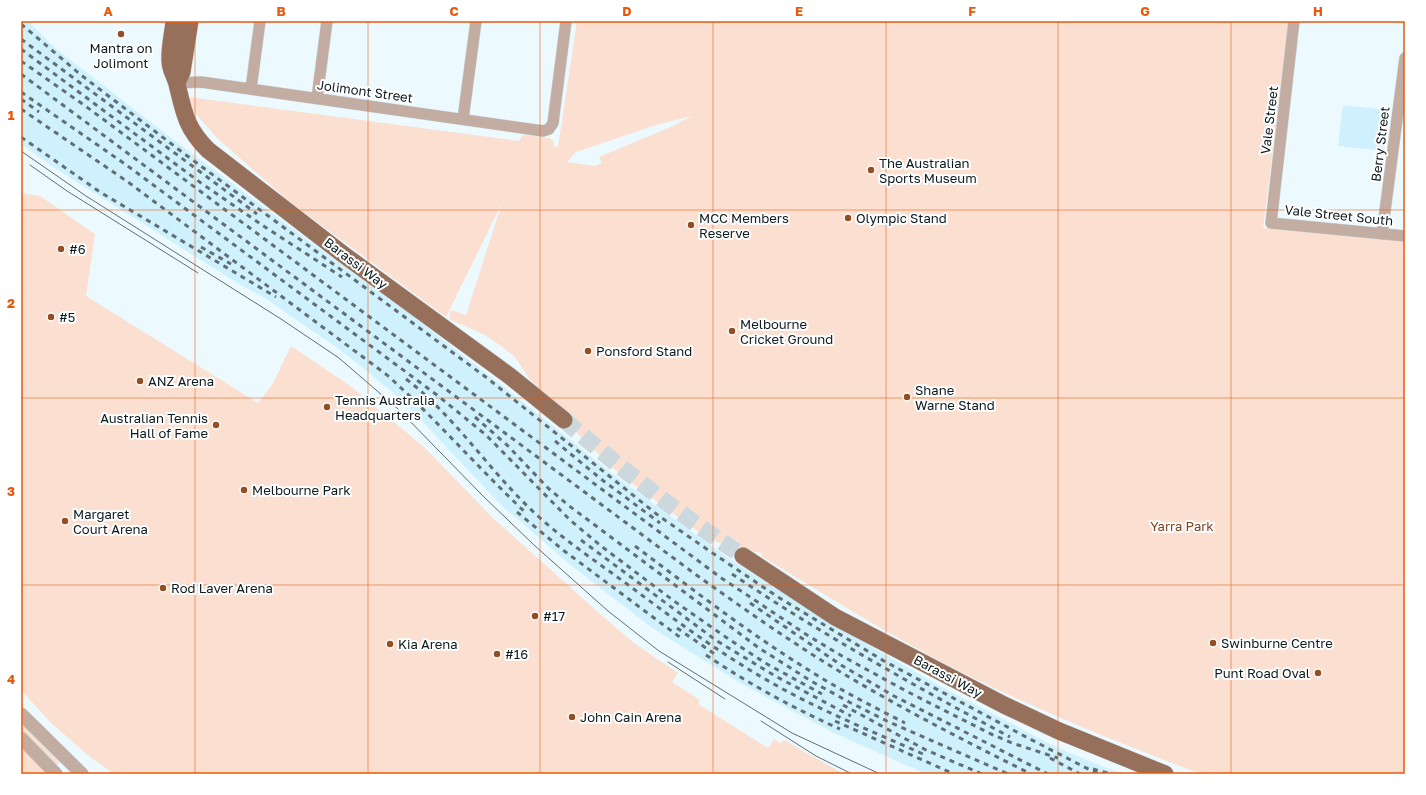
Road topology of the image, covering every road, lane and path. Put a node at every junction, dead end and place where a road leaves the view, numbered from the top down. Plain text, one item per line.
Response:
1 (174, 21) edge
2 (190, 21) edge
3 (260, 21) edge
4 (327, 21) edge
5 (476, 21) edge
6 (566, 21) edge
7 (1294, 21) edge
8 (1405, 58) edge
9 (177, 83) junction
10 (250, 89) junction
11 (317, 98) junction
12 (463, 119) junction
13 (1271, 223) joint
14 (1382, 234) junction
15 (1405, 236) edge
16 (564, 420) tunnel mouth
17 (743, 556) tunnel mouth
18 (21, 714) edge
19 (21, 738) edge
20 (68, 760) junction
21 (56, 774) edge
22 (64, 774) edge
23 (82, 774) edge
24 (1165, 774) edge

1 - 9 main road, Barassi Way
2 - 9 main road
3 - 10 street
4 - 11 street
5 - 12 street
6 - 12 street, Jolimont Street
7 - 13 street, Vale Street
8 - 14 street, Berry Street
9 - 10 street, Jolimont Street
9 - 16 main road, Barassi Way
10 - 11 street, Jolimont Street
11 - 12 street, Jolimont Street
13 - 14 street, Vale Street South
14 - 15 street, Vale Street South
17 - 24 main road, Barassi Way
18 - 20 street
19 - 21 street
20 - 22 street
20 - 23 street

